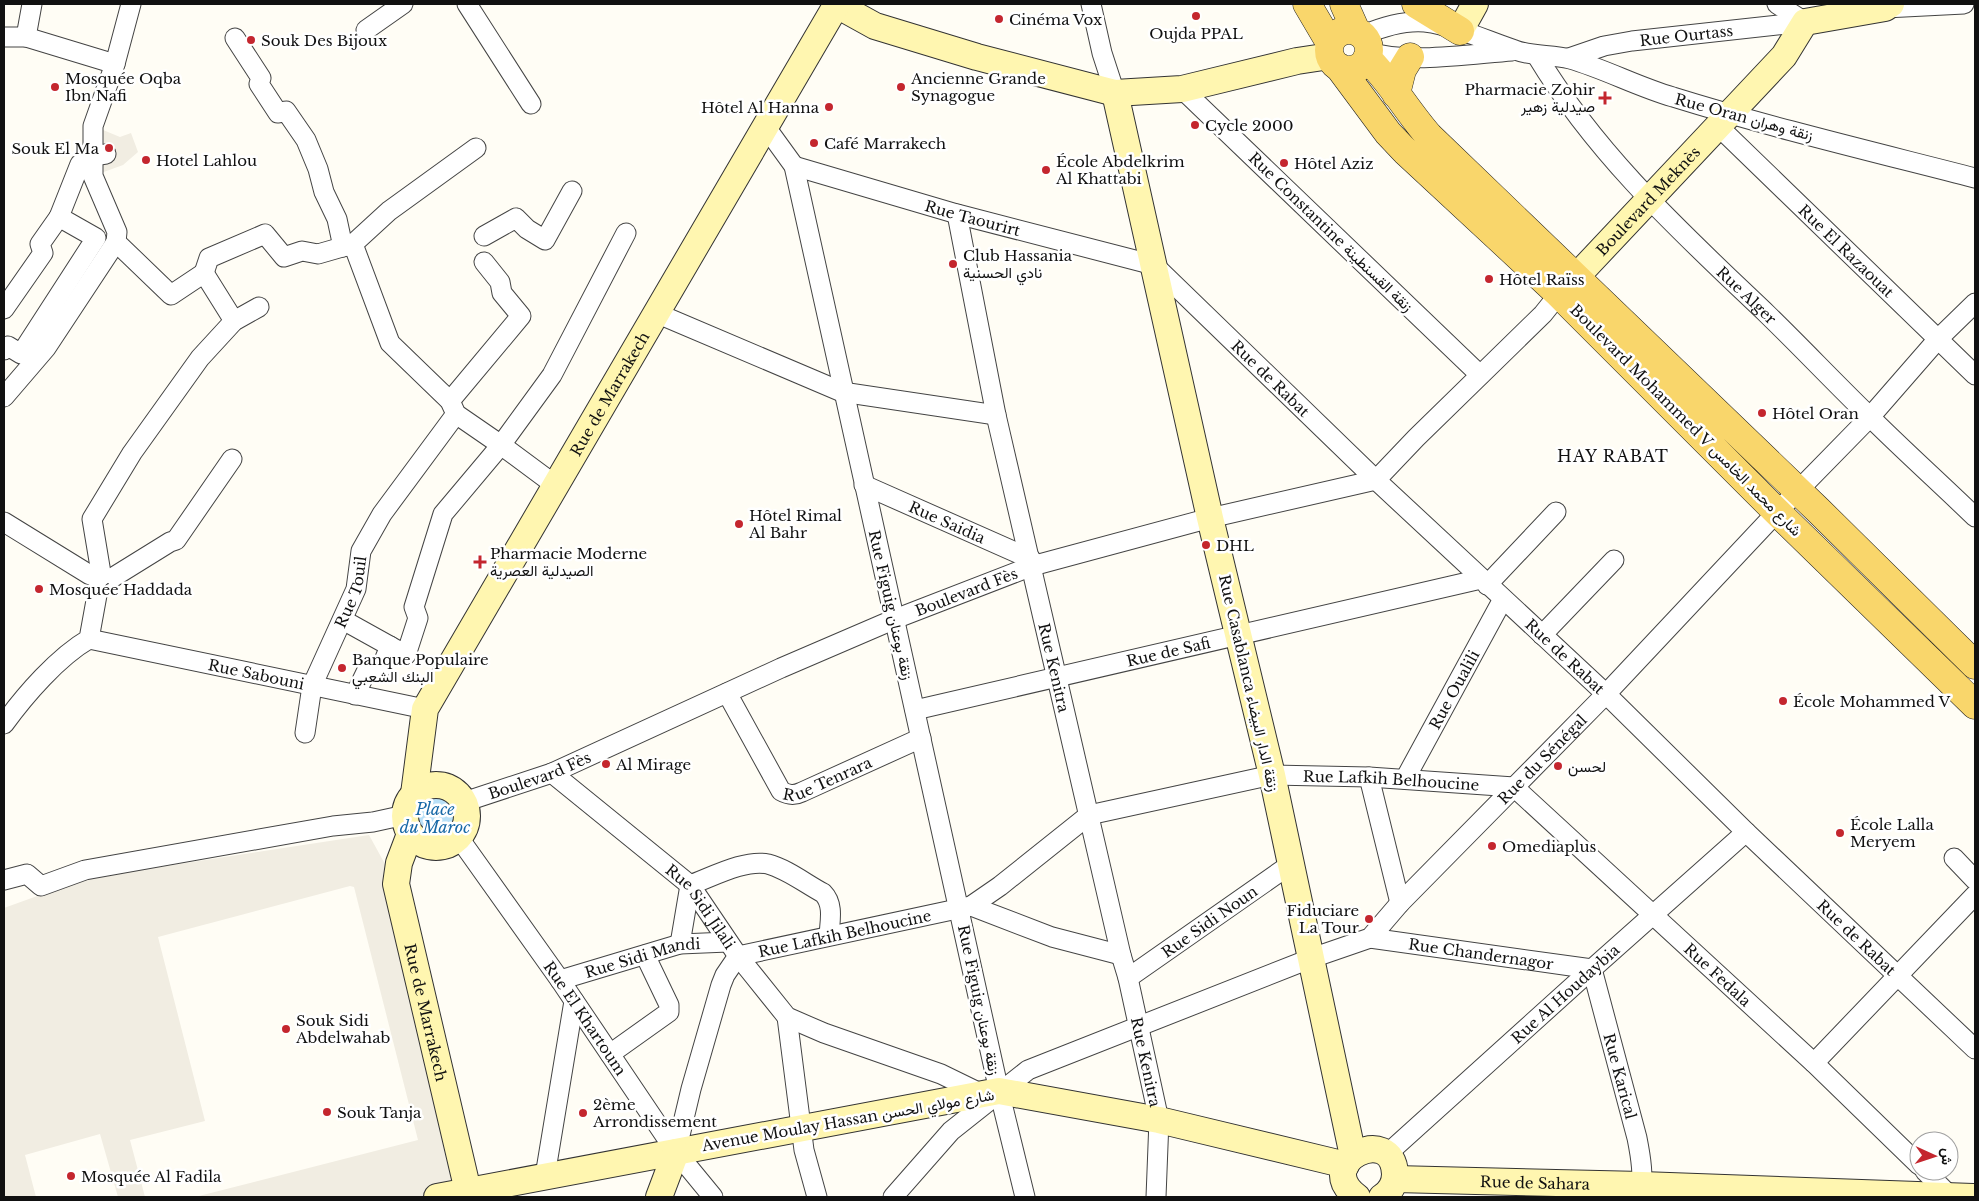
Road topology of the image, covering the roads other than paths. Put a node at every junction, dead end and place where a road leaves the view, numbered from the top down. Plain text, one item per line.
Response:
1 (32, 4) edge
2 (131, 4) edge
3 (402, 4) edge
4 (466, 4) edge
5 (836, 4) edge
6 (1092, 4) edge
7 (1307, 4) edge
8 (1344, 4) edge
9 (1416, 4) edge
10 (1475, 4) edge
11 (1778, 4) edge
12 (1964, 4) edge
13 (1888, 6) edge
14 (1805, 22) junction
15 (366, 30) dead end
16 (1460, 31) junction
17 (4, 37) edge
18 (26, 37) junction
19 (234, 38) dead end
20 (1364, 44) junction
21 (1516, 51) junction
22 (1333, 55) junction
23 (1537, 56) junction
24 (1410, 57) junction
25 (1569, 58) junction
26 (115, 64) junction
27 (1182, 89) junction
28 (1115, 93) junction
29 (1396, 94) junction
30 (531, 104) dead end
31 (1724, 120) junction
32 (765, 126) junction
33 (476, 148) dead end
34 (100, 155) junction
35 (794, 166) junction
36 (1975, 178) edge
37 (572, 191) dead end
38 (1648, 200) junction
39 (957, 214) junction
40 (59, 217) junction
41 (626, 233) dead end
42 (484, 236) dead end
43 (116, 242) junction
44 (348, 245) junction
45 (484, 262) dead end
46 (1154, 265) junction
47 (204, 273) junction
48 (1568, 286) junction
49 (72, 291) junction
50 (1975, 303) edge
51 (259, 307) dead end
52 (4, 309) edge
53 (656, 313) junction
54 (234, 321) junction
55 (1938, 339) junction
56 (4, 350) edge
57 (1480, 375) junction
58 (1975, 375) edge
59 (842, 392) junction
60 (4, 398) edge
61 (453, 407) junction
62 (996, 415) junction
63 (1870, 417) junction
64 (501, 445) junction
65 (232, 458) dead end
66 (1376, 480) junction
67 (555, 485) junction
68 (864, 485) junction
69 (1797, 490) junction
70 (1556, 512) dead end
71 (1776, 512) junction
72 (1975, 517) edge
73 (1210, 518) junction
74 (4, 522) edge
75 (1614, 560) dead end
76 (1031, 562) junction
77 (100, 579) junction
78 (1484, 582) junction
79 (1503, 599) junction
80 (895, 619) junction
81 (343, 620) junction
82 (1238, 635) junction
83 (1542, 636) junction
84 (89, 639) junction
85 (390, 646) junction
86 (1975, 665) edge
87 (1058, 678) junction
88 (312, 686) junction
89 (727, 693) junction
90 (1606, 694) junction
91 (355, 695) junction
92 (1975, 705) edge
93 (425, 710) junction
94 (915, 710) junction
95 (4, 724) edge
96 (305, 733) dead end
97 (921, 738) junction
98 (552, 773) junction
99 (1272, 775) junction
100 (1370, 777) junction
101 (1405, 779) junction
102 (1514, 787) junction
103 (464, 802) junction
104 (410, 814) junction
105 (1089, 815) junction
106 (1746, 832) junction
107 (459, 838) junction
108 (1954, 858) dead end
109 (1290, 864) junction
110 (4, 880) edge
111 (1975, 880) edge
112 (690, 885) junction
113 (1975, 895) edge
114 (1400, 903) junction
115 (965, 908) junction
116 (1654, 914) junction
117 (829, 935) junction
118 (1370, 938) junction
119 (680, 944) junction
120 (733, 949) junction
121 (645, 955) junction
122 (1121, 955) junction
123 (1312, 958) junction
124 (1592, 969) junction
125 (1898, 976) junction
126 (1128, 978) junction
127 (560, 980) junction
128 (574, 1000) junction
129 (787, 1016) junction
130 (1138, 1025) junction
131 (1975, 1049) edge
132 (610, 1054) junction
133 (1814, 1063) junction
134 (990, 1093) junction
135 (1159, 1120) junction
136 (802, 1128) junction
137 (676, 1152) junction
138 (1909, 1155) edge
139 (545, 1176) junction
140 (1348, 1180) edge
141 (1938, 1181) edge
142 (1388, 1185) edge
143 (1641, 1191) edge
144 (481, 1192) edge
145 (437, 1197) edge
146 (659, 1197) edge
147 (713, 1197) edge
148 (817, 1197) edge
149 (895, 1197) edge
150 (1025, 1197) edge
151 (1156, 1197) edge
152 (1958, 1197) edge

1 - 18 street
2 - 26 street
3 - 15 street
4 - 30 street
5 - 28 street
5 - 32 street, Rue de Marrakech
6 - 28 street
7 - 22 main road, Boulevard Mohammed V شارع محمد الخامس
8 - 20 main road, Boulevard Mohammed V شارع محمد الخامس
9 - 16 main road
10 - 16 street
11 - 14 street
12 - 13 street
13 - 14 street
14 - 25 street, Rue Ourtass
14 - 31 street, Boulevard Meknès
16 - 20 street
16 - 21 street
17 - 18 street
18 - 26 street
19 - 44 street
20 - 22 main road
20 - 22 main road
20 - 24 street
20 - 29 main road, Boulevard Mohammed V شارع محمد الخامس
21 - 23 street, Rue Oran زنقة وهران
21 - 24 street
22 - 27 street
22 - 48 main road, Boulevard Mohammed V شارع محمد الخامس
23 - 25 street, Rue Oran زنقة وهران
23 - 38 street, Rue Alger
24 - 29 main road
25 - 31 street, Rue Oran زنقة وهران
26 - 34 street
27 - 28 street
27 - 57 street, Rue Constantine زنقة القسنطينة
28 - 46 street, Rue Casablanca زنقة الدار البيضاء
29 - 48 main road, Boulevard Mohammed V شارع محمد الخامس
31 - 36 street, Rue Oran زنقة وهران
31 - 38 street, Boulevard Meknès
31 - 55 street, Rue El Razaouat
32 - 35 street, Rue Figuig زنقة بوعنان
32 - 53 street, Rue de Marrakech
33 - 44 street
34 - 40 street
34 - 43 street
35 - 39 street, Rue Taourirt
35 - 59 street, Rue Figuig زنقة بوعنان
37 - 42 street
38 - 48 street, Boulevard Meknès
38 - 63 street, Rue Alger
39 - 46 street, Rue Taourirt
39 - 62 street, Rue Kenitra
40 - 49 street
40 - 52 street
41 - 64 street
43 - 47 street
43 - 49 street
44 - 47 street
44 - 61 street
45 - 61 street, Rue Touil
46 - 66 street, Rue de Rabat
46 - 73 street, Rue Casablanca زنقة الدار البيضاء
47 - 54 street
48 - 57 street, Boulevard Meknès
48 - 69 main road, Boulevard Mohammed V شارع محمد الخامس
48 - 71 main road, Boulevard Mohammed V شارع محمد الخامس
49 - 56 street
49 - 60 street
50 - 55 street, Rue du Sénégal
51 - 54 street
53 - 59 street
53 - 67 street, Rue de Marrakech
54 - 77 street
55 - 58 street, Rue El Razaouat
55 - 63 street, Rue du Sénégal
57 - 66 street, Boulevard Meknès
59 - 62 street
59 - 68 street, Rue Figuig زنقة بوعنان
61 - 64 street
61 - 81 street, Rue Touil
62 - 76 street, Rue Kenitra
63 - 69 street, Rue du Sénégal
63 - 72 street, Rue Alger
64 - 67 street
64 - 85 street
65 - 77 street
66 - 73 street, Boulevard Fès
66 - 78 street, Rue de Rabat
67 - 93 street, Rue de Marrakech
68 - 76 street, Rue Saidia
68 - 80 street, Rue Figuig زنقة بوعنان
69 - 71 street, Rue du Sénégal
69 - 86 main road, Boulevard Mohammed V شارع محمد الخامس
70 - 78 street
71 - 90 street, Rue du Sénégal
71 - 92 main road, Boulevard Mohammed V شارع محمد الخامس
73 - 76 street, Boulevard Fès
73 - 82 street, Rue Casablanca زنقة الدار البيضاء
74 - 77 street
75 - 83 street
76 - 80 street, Boulevard Fès
76 - 87 street, Rue Kenitra
77 - 84 street
78 - 79 street, Rue de Rabat
78 - 82 street, Rue de Safi
79 - 83 street, Rue de Rabat
79 - 101 street, Rue Oualili
80 - 89 street, Boulevard Fès
80 - 94 street, Rue Figuig زنقة بوعنان
81 - 85 street
81 - 88 street, Rue Touil
82 - 87 street, Rue de Safi
82 - 99 street, Rue Casablanca زنقة الدار البيضاء
83 - 90 street, Rue de Rabat
84 - 88 street, Rue Sabouni
84 - 95 street
85 - 91 street
87 - 94 street, Rue de Safi
87 - 105 street, Rue Kenitra
88 - 91 street, Rue Sabouni
88 - 96 street, Rue Touil
89 - 97 street, Rue Tenrara
89 - 98 street, Boulevard Fès
90 - 102 street, Rue du Sénégal
90 - 106 street, Rue de Rabat
91 - 93 street, Rue Sabouni
93 - 104 street, Rue de Marrakech
94 - 97 street, Rue Figuig زنقة بوعنان
97 - 115 street, Rue Figuig زنقة بوعنان
98 - 103 street, Boulevard Fès
98 - 112 street, Rue Sidi Jilali
99 - 100 street, Rue Lafkih Belhoucine
99 - 105 street, Rue Lafkih Belhoucine
99 - 109 street, Rue Casablanca زنقة الدار البيضاء
100 - 101 street, Rue Lafkih Belhoucine
100 - 114 street
101 - 102 street, Rue Lafkih Belhoucine
102 - 114 street, Rue du Sénégal
102 - 116 street, Rue Fedala
103 - 104 street
103 - 107 street
104 - 107 street
104 - 110 street
104 - 144 street, Rue de Marrakech
105 - 115 street, Rue Lafkih Belhoucine
105 - 122 street, Rue Kenitra
106 - 116 street, Rue Al Houdaybia
106 - 125 street, Rue de Rabat
107 - 127 street, Rue El Khartoum
108 - 111 street
109 - 123 street, Rue Casablanca زنقة الدار البيضاء
109 - 126 street, Rue Sidi Noun
112 - 117 street
112 - 119 street
112 - 120 street, Rue Sidi Jilali
113 - 125 street
114 - 118 street, Rue du Sénégal
115 - 117 street, Rue Lafkih Belhoucine
115 - 122 street
115 - 134 street, Rue Figuig زنقة بوعنان
116 - 124 street, Rue Al Houdaybia
116 - 133 street, Rue Fedala
117 - 120 street, Rue Lafkih Belhoucine
118 - 123 street
118 - 124 street, Rue Chandernagor
119 - 120 street, Rue Sidi Mandi
119 - 121 street, Rue Sidi Mandi
120 - 129 street, Rue Sidi Jilali
120 - 137 street
121 - 127 street, Rue Sidi Mandi
121 - 132 street
122 - 126 street, Rue Kenitra
123 - 130 street
123 - 140 street, Rue Casablanca زنقة الدار البيضاء
124 - 142 street, Rue Al Houdaybia
124 - 143 street, Rue Karical
125 - 131 street, Rue de Rabat
125 - 133 street
126 - 130 street, Rue Kenitra
127 - 128 street, Rue El Khartoum
128 - 132 street, Rue El Khartoum
128 - 139 street
129 - 134 street, Rue Sidi Jilali
129 - 136 street
130 - 134 street
130 - 135 street, Rue Kenitra
132 - 137 street, Rue El Khartoum
133 - 138 street, Rue Fedala
134 - 135 street, Avenue Moulay Hassan شارع مولاي الحسن
134 - 136 street, Avenue Moulay Hassan شارع مولاي الحسن
134 - 149 street
134 - 150 street, Rue Figuig زنقة بوعنان
135 - 140 street, Avenue Moulay Hassan شارع مولاي الحسن
135 - 151 street, Rue Kenitra
136 - 137 street, Avenue Moulay Hassan شارع مولاي الحسن
136 - 148 street
137 - 139 street, Avenue Moulay Hassan شارع مولاي الحسن
137 - 146 street
137 - 147 street, Rue El Khartoum
139 - 144 street, Avenue Moulay Hassan شارع مولاي الحسن
140 - 142 street, Rue de Sahara
141 - 152 street
142 - 143 street, Rue de Sahara
143 - 152 street, Rue de Sahara
144 - 145 street, Avenue Moulay Hassan شارع مولاي الحسن

